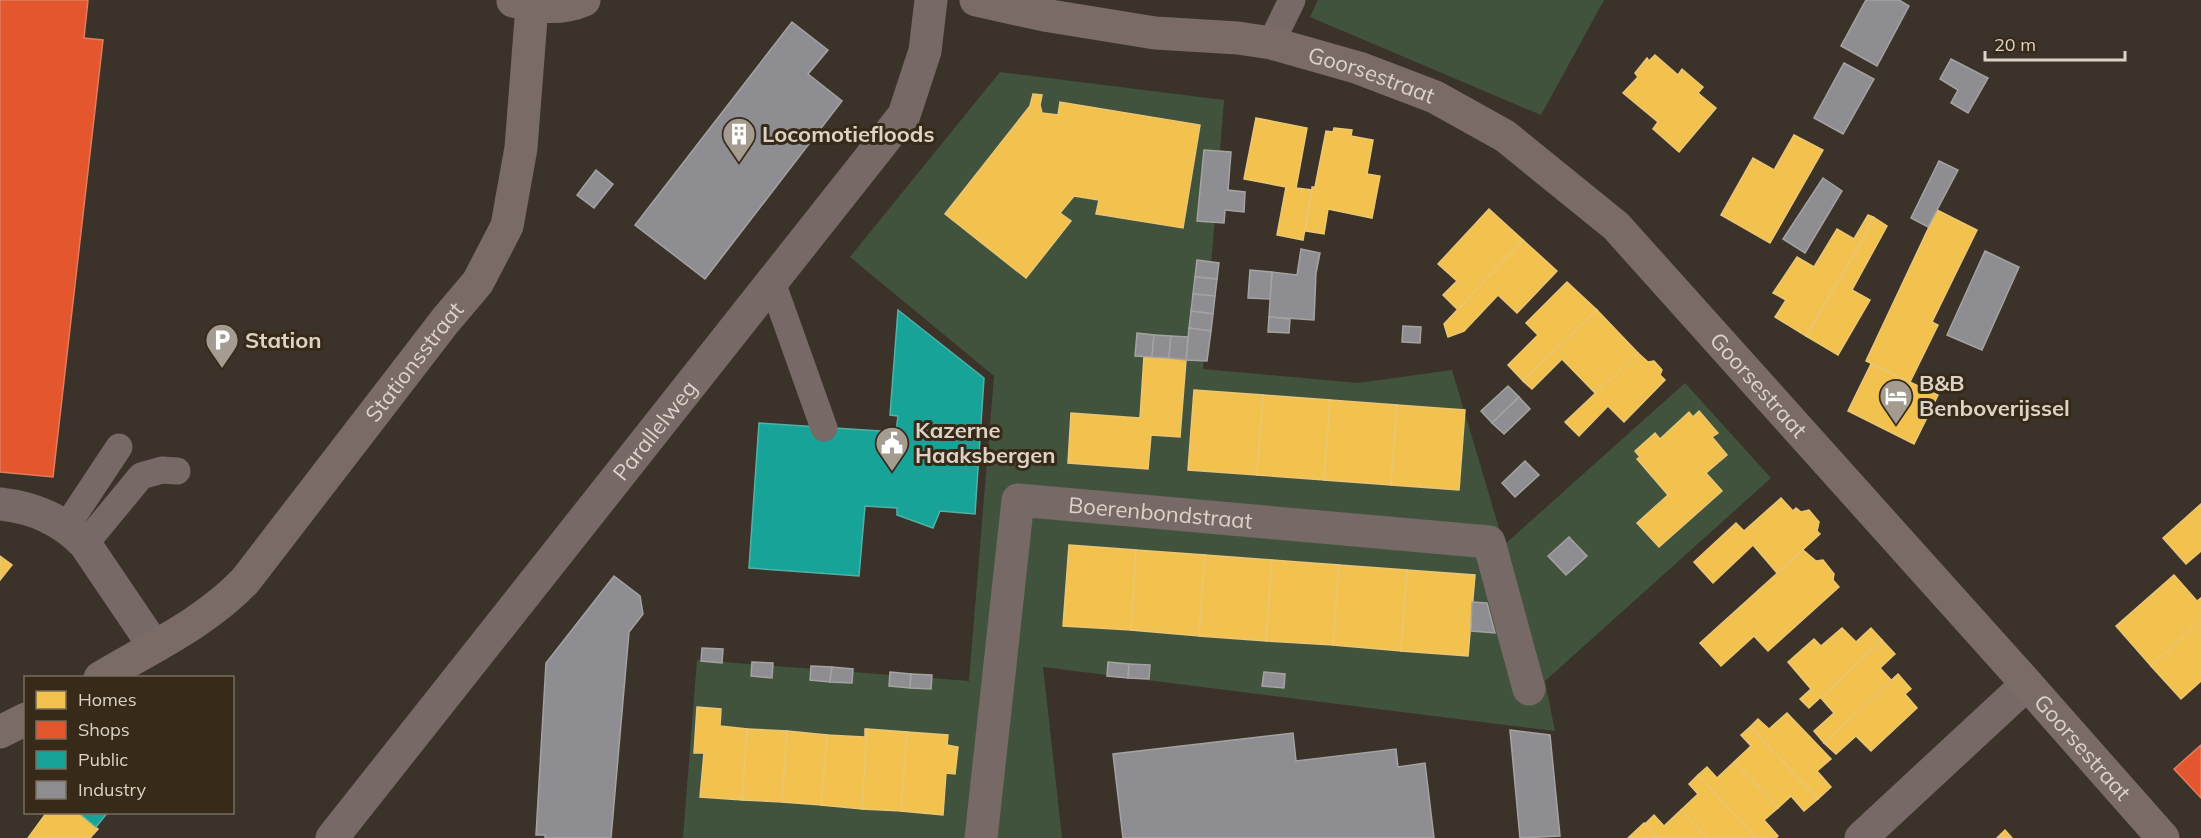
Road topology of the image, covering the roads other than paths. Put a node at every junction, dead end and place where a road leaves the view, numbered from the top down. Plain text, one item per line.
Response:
1 (584, 0) edge
2 (931, 0) edge
3 (976, 0) edge
4 (1292, 0) edge
5 (522, 3) edge
6 (1271, 43) junction
7 (772, 282) junction
8 (824, 428) dead end
9 (119, 447) dead end
10 (177, 471) dead end
11 (0, 504) edge
12 (76, 536) junction
13 (154, 646) junction
14 (103, 676) edge
15 (2027, 684) junction
16 (1529, 689) dead end
17 (24, 719) edge
18 (0, 732) edge
19 (332, 838) edge
20 (981, 838) edge
21 (1862, 838) edge
22 (2163, 838) edge

1 - 5 street
2 - 7 street, Parallelweg
3 - 6 street, Goorsestraat
4 - 6 lane
5 - 13 street, Stationsstraat
6 - 15 street, Goorsestraat
7 - 8 lane
7 - 19 street, Parallelweg
9 - 12 lane
10 - 12 lane
11 - 12 street
12 - 13 street
13 - 14 street, Stationsstraat
15 - 21 street
15 - 22 street, Goorsestraat
16 - 20 street, Boerenbondstraat
17 - 18 street

